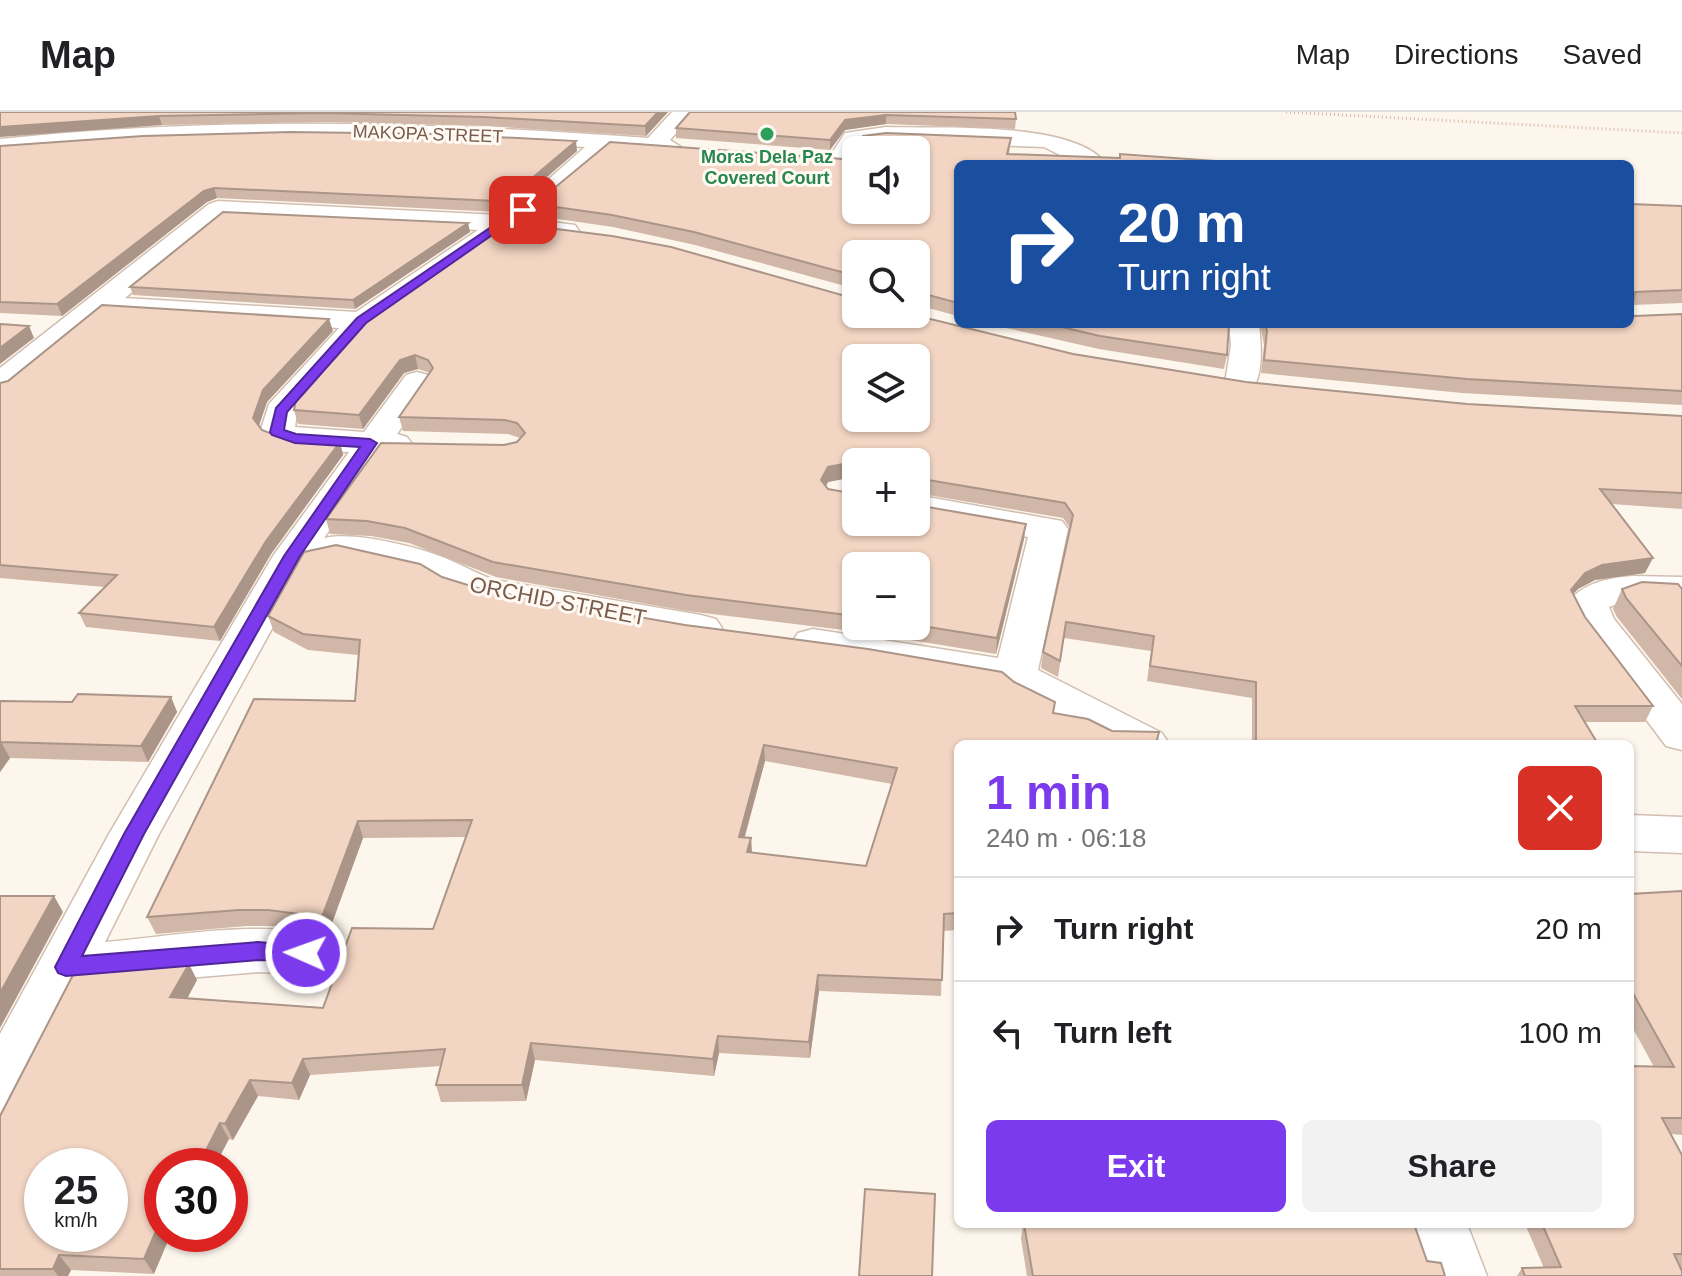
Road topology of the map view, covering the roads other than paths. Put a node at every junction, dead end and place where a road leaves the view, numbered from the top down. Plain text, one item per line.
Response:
1 (80, 112) edge
2 (684, 112) edge
3 (55, 138) junction
4 (605, 142) junction
5 (0, 146) edge
6 (653, 146) junction
7 (700, 149) edge
8 (1088, 160) edge
9 (840, 161) edge
10 (502, 223) junction
11 (586, 233) edge
12 (99, 305) junction
13 (362, 321) junction
14 (28, 326) edge
15 (69, 328) junction
16 (1244, 328) edge
17 (417, 382) dead end
18 (1241, 383) edge
19 (0, 384) edge
20 (370, 443) junction
21 (424, 445) edge
22 (930, 508) edge
23 (292, 556) junction
24 (1682, 589) edge
25 (732, 632) edge
26 (777, 638) edge
27 (1015, 674) junction
28 (1682, 735) edge
29 (1138, 740) edge
30 (1634, 833) edge
31 (1682, 835) edge
32 (306, 953) dead end
33 (66, 967) junction
34 (0, 1091) edge
35 (1436, 1228) edge
36 (1454, 1276) edge

1 - 3 street
2 - 6 street
3 - 4 street, MAKOPA STREET
3 - 5 street, MAKOPA STREET
4 - 6 street, MAKOPA STREET
4 - 10 street
6 - 7 street, MAKOPA STREET
8 - 9 street
10 - 11 street
10 - 12 street
10 - 13 street
12 - 13 street
12 - 15 street
13 - 20 street
14 - 15 street
15 - 19 street
16 - 18 street
17 - 20 street
20 - 21 street
20 - 23 street
22 - 27 street
23 - 25 street, ORCHID STREET
23 - 33 street
24 - 28 street
26 - 27 street
27 - 29 street
30 - 31 street
32 - 33 street
33 - 34 street
35 - 36 street

